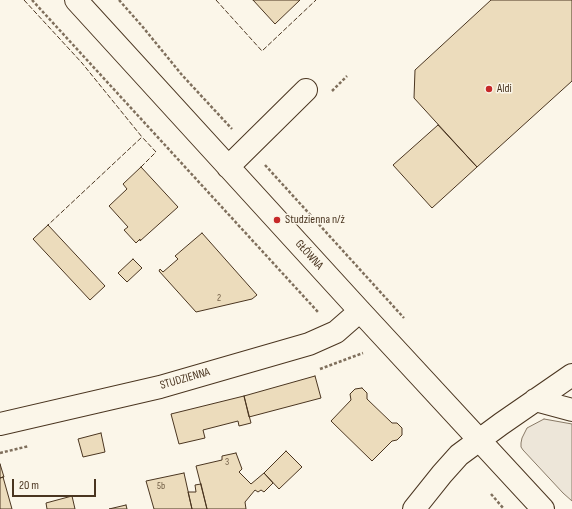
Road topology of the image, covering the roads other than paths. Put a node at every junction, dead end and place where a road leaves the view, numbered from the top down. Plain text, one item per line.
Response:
1 (76, 0) edge
2 (306, 90) dead end
3 (228, 167) junction
4 (360, 311) junction
5 (572, 375) edge
6 (535, 400) junction
7 (572, 410) edge
8 (0, 424) edge
9 (479, 440) junction
10 (414, 509) edge
11 (543, 509) edge

1 - 3 street, GŁÓWNA
2 - 3 street
3 - 4 street, GŁÓWNA
4 - 8 street, STUDZIENNA
4 - 9 street, GŁÓWNA
5 - 6 street
6 - 7 street
6 - 9 street
9 - 10 street
9 - 11 street, GŁÓWNA

